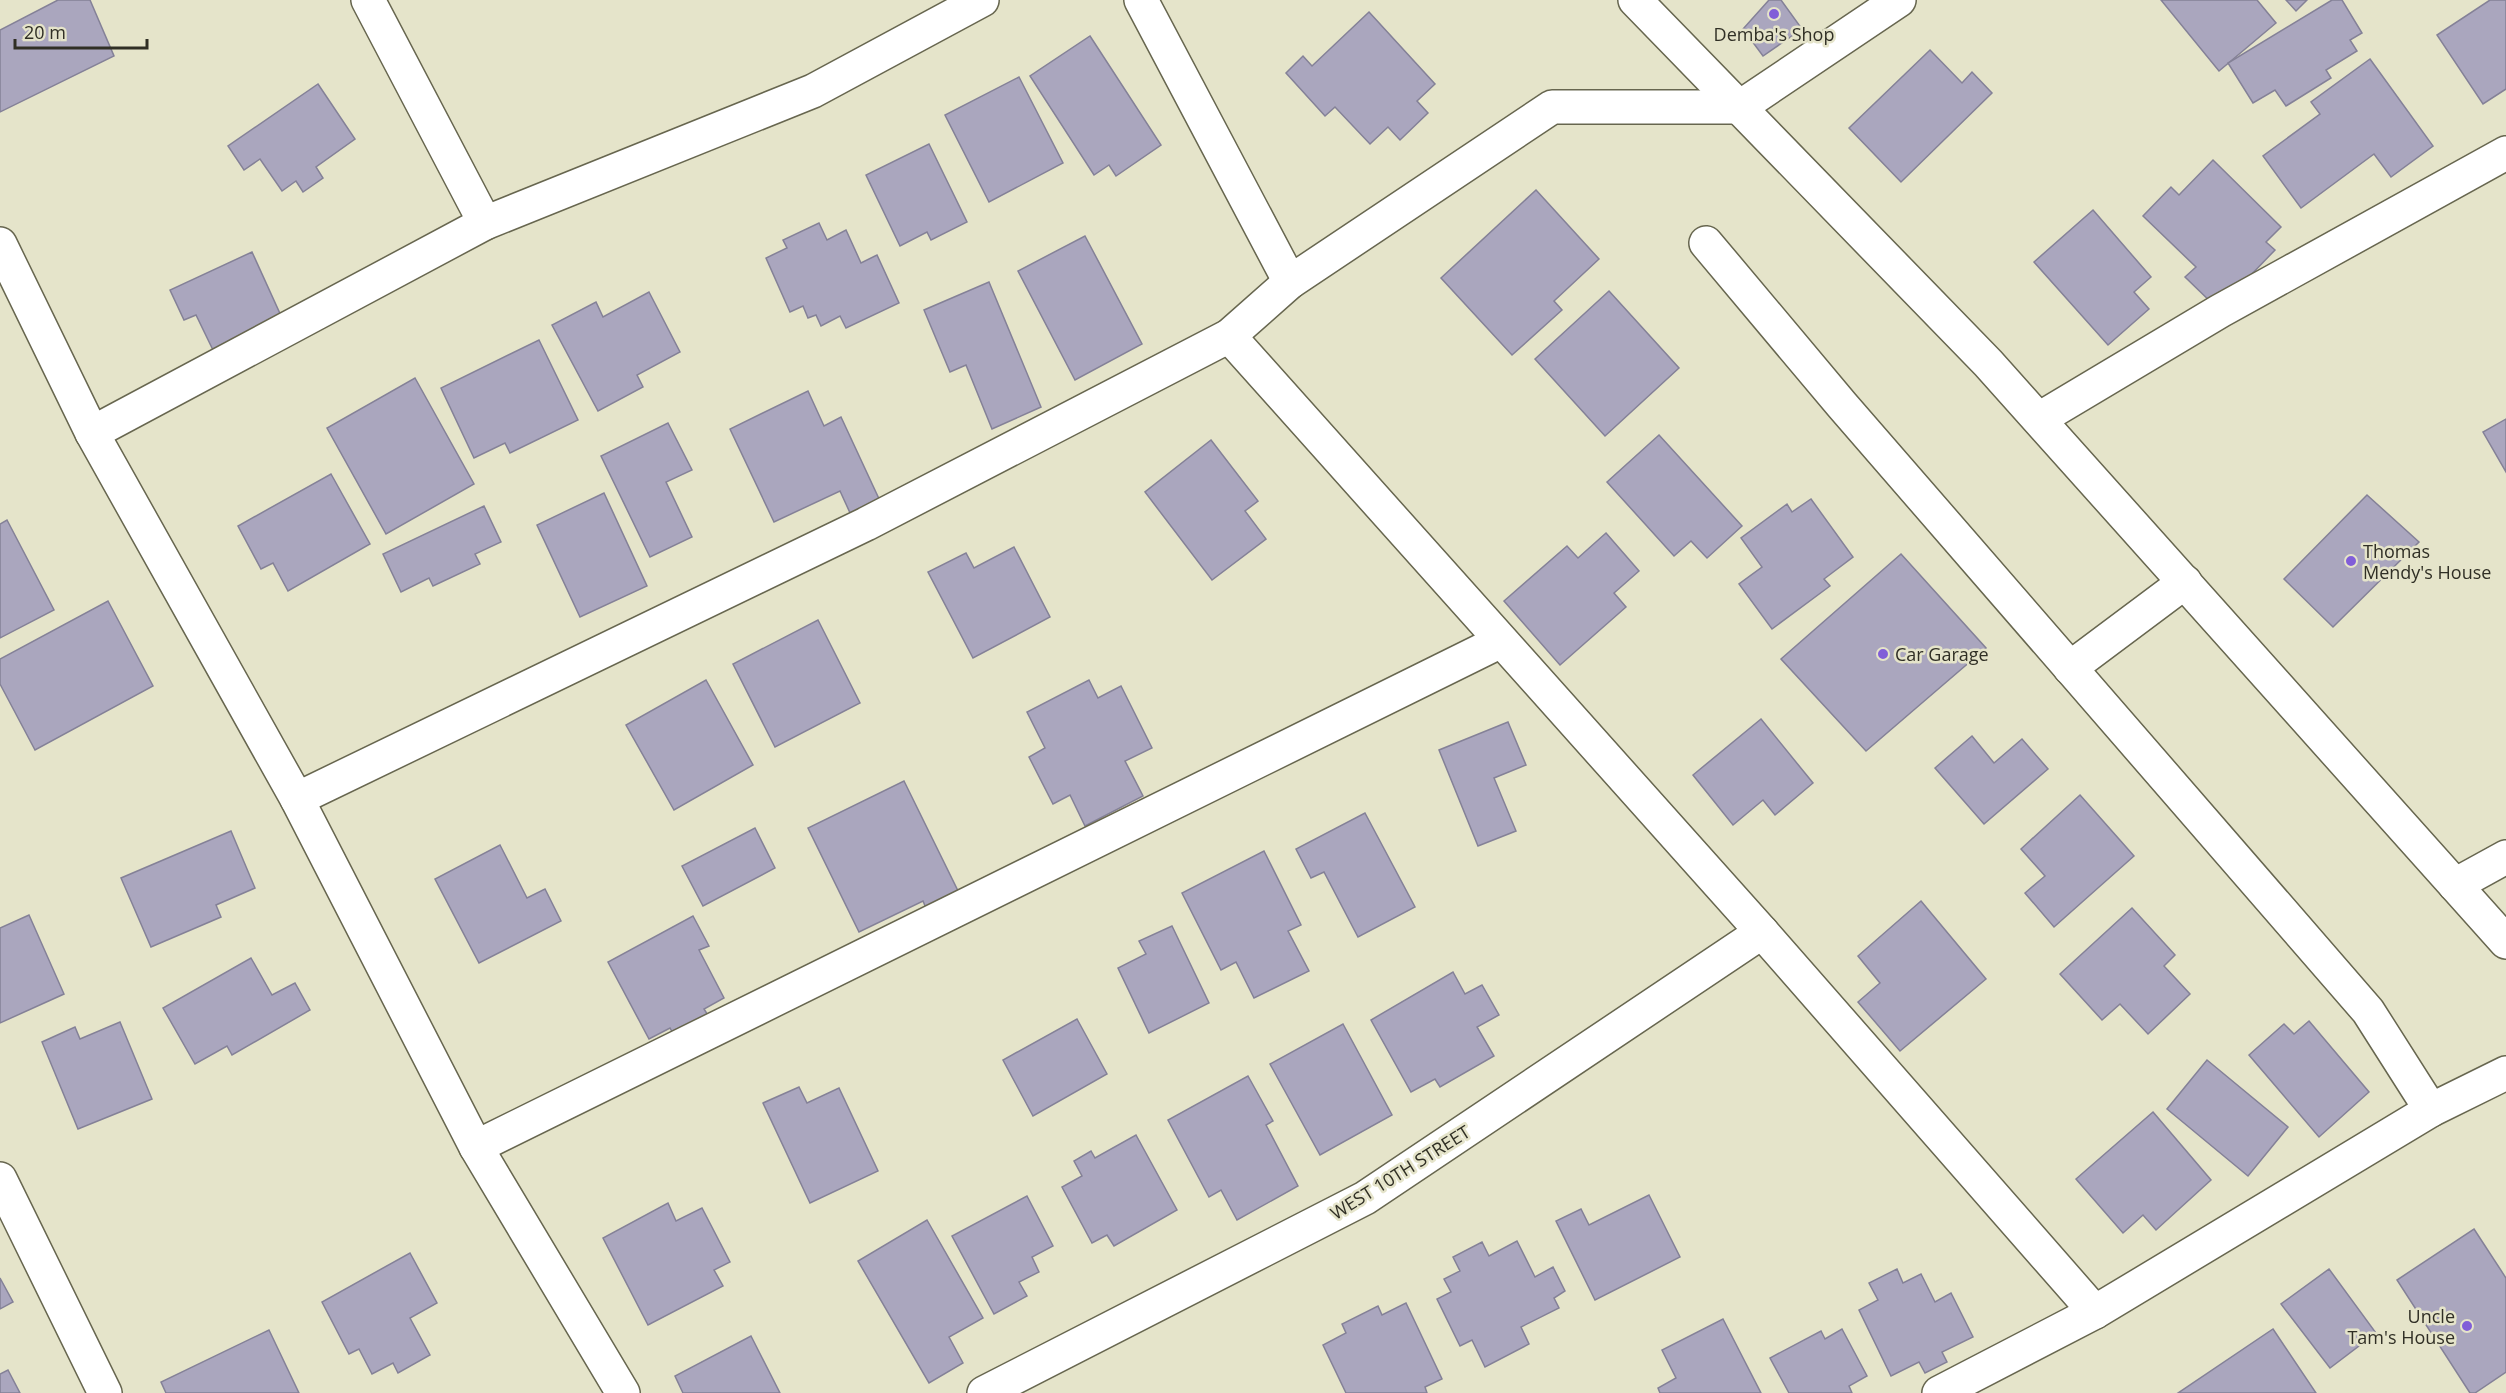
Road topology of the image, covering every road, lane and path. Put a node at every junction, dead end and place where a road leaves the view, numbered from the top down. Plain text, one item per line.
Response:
1 (368, 0) edge
2 (982, 0) edge
3 (1141, 0) edge
4 (1635, 0) edge
5 (1899, 0) edge
6 (1740, 107) junction
7 (2506, 153) edge
8 (485, 224) junction
9 (1706, 243) dead end
10 (0, 244) edge
11 (1290, 282) junction
12 (1229, 336) junction
13 (2038, 419) junction
14 (92, 433) junction
15 (2185, 582) junction
16 (1500, 641) junction
17 (2070, 668) junction
18 (297, 799) junction
19 (2506, 857) edge
20 (2455, 885) junction
21 (1762, 932) junction
22 (2506, 942) edge
23 (2506, 1073) edge
24 (2431, 1110) junction
25 (476, 1147) junction
26 (0, 1179) edge
27 (2095, 1312) junction
28 (105, 1393) edge
29 (623, 1393) edge
30 (984, 1393) edge
31 (1939, 1393) edge

1 - 8 street
2 - 8 street
3 - 11 street
4 - 6 street
5 - 6 street
6 - 11 street
6 - 13 street
7 - 13 street
8 - 14 street
9 - 17 street
10 - 14 street
11 - 12 street
12 - 16 street
12 - 18 street
13 - 15 street
14 - 18 street
15 - 17 street
15 - 20 street
16 - 21 street
16 - 25 street
17 - 24 street
18 - 25 street
19 - 20 street
20 - 22 street
21 - 27 street
21 - 30 street, WEST 10TH STREET
23 - 24 street
24 - 27 street
25 - 29 street
26 - 28 street
27 - 31 street

